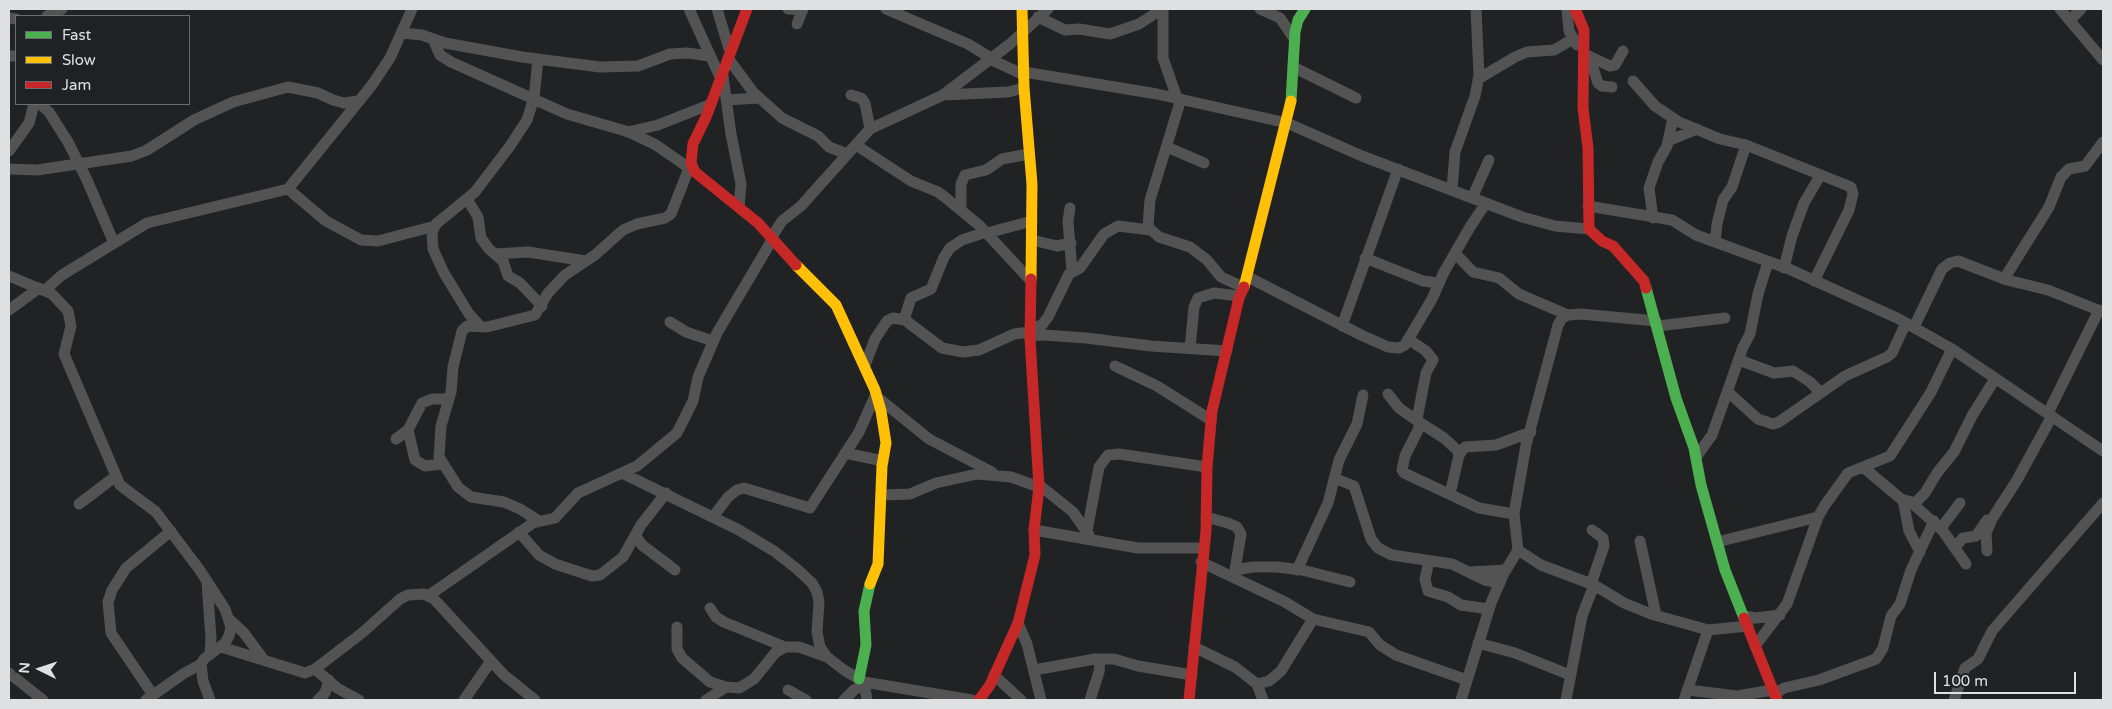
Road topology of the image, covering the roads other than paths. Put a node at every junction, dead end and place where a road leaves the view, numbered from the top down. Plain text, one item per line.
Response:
1 (62, 9) edge
2 (412, 9) edge
3 (689, 9) edge
4 (717, 9) edge
5 (747, 9) edge
6 (788, 9) edge
7 (886, 9) edge
8 (1022, 9) edge
9 (1048, 9) edge
10 (1165, 9) edge
11 (1260, 9) edge
12 (1305, 9) edge
13 (1476, 9) edge
14 (1567, 9) edge
15 (1575, 9) edge
16 (2060, 9) edge
17 (2081, 9) edge
18 (803, 10) edge
19 (49, 15) edge
20 (1038, 17) junction
21 (2070, 20) junction
22 (797, 24) dead end
23 (1023, 31) junction
24 (401, 33) junction
25 (433, 39) junction
26 (1573, 39) junction
27 (1295, 40) junction
28 (1623, 51) dead end
29 (729, 55) junction
30 (1586, 55) junction
31 (710, 56) junction
32 (990, 58) junction
33 (538, 59) junction
34 (2103, 60) edge
35 (1292, 67) junction
36 (1024, 73) junction
37 (722, 75) junction
38 (1478, 79) junction
39 (1633, 81) dead end
40 (1600, 86) junction
41 (1612, 87) dead end
42 (1024, 88) junction
43 (943, 95) junction
44 (1583, 95) junction
45 (851, 96) dead end
46 (534, 98) junction
47 (759, 98) junction
48 (1356, 98) dead end
49 (726, 99) junction
50 (1179, 99) junction
51 (358, 101) junction
52 (711, 103) junction
53 (34, 105) edge
54 (41, 105) edge
55 (1673, 118) junction
56 (1287, 124) junction
57 (870, 129) junction
58 (1697, 129) junction
59 (628, 132) junction
60 (1668, 141) junction
61 (2103, 142) edge
62 (856, 145) junction
63 (1746, 145) junction
64 (1167, 147) junction
65 (9, 151) edge
66 (847, 154) junction
67 (1029, 154) junction
68 (1489, 160) dead end
69 (1204, 163) dead end
70 (80, 165) junction
71 (690, 166) junction
72 (9, 168) edge
73 (1398, 169) junction
74 (1820, 176) junction
75 (288, 189) junction
76 (1452, 190) junction
77 (1472, 198) junction
78 (467, 199) junction
79 (1486, 203) junction
80 (1588, 206) junction
81 (739, 208) junction
82 (1070, 208) dead end
83 (961, 210) junction
84 (1653, 218) junction
85 (1032, 221) junction
86 (435, 226) junction
87 (1589, 229) junction
88 (1150, 230) junction
89 (986, 233) junction
90 (771, 239) junction
91 (1032, 240) junction
92 (114, 242) junction
93 (1715, 242) junction
94 (1071, 243) junction
95 (495, 254) junction
96 (1455, 254) junction
97 (1365, 258) junction
98 (586, 261) junction
99 (1768, 262) junction
100 (1784, 268) junction
101 (1072, 271) junction
102 (9, 276) edge
103 (2004, 278) junction
104 (1031, 281) junction
105 (1814, 281) junction
106 (1439, 283) junction
107 (1244, 287) junction
108 (42, 289) junction
109 (542, 306) junction
110 (9, 310) edge
111 (2101, 311) edge
112 (1568, 315) junction
113 (1725, 318) dead end
114 (904, 320) junction
115 (670, 322) dead end
116 (1657, 324) junction
117 (1910, 325) junction
118 (480, 326) junction
119 (1342, 326) junction
120 (1030, 333) junction
121 (1408, 339) junction
122 (713, 341) junction
123 (1190, 348) junction
124 (1952, 349) junction
125 (1227, 351) junction
126 (1739, 360) junction
127 (865, 365) junction
128 (1115, 366) dead end
129 (1996, 379) junction
130 (1728, 392) junction
131 (1820, 392) junction
132 (1388, 394) dead end
133 (877, 395) junction
134 (1363, 395) dead end
135 (448, 400) junction
136 (2050, 415) junction
137 (1211, 420) junction
138 (1418, 421) junction
139 (408, 430) junction
140 (1530, 432) junction
141 (396, 439) dead end
142 (2103, 450) edge
143 (845, 453) junction
144 (1459, 455) junction
145 (1696, 457) junction
146 (883, 462) junction
147 (442, 464) junction
148 (1207, 467) junction
149 (1863, 467) junction
150 (622, 473) junction
151 (996, 474) junction
152 (116, 476) junction
153 (1334, 478) junction
154 (1039, 485) junction
155 (666, 494) junction
156 (1450, 494) junction
157 (882, 495) junction
158 (1907, 502) junction
159 (2103, 502) edge
160 (1960, 503) dead end
161 (79, 504) dead end
162 (1997, 510) junction
163 (1514, 514) junction
164 (713, 517) junction
165 (1206, 517) junction
166 (1818, 517) junction
167 (539, 521) junction
168 (1937, 525) junction
169 (1034, 530) junction
170 (1592, 530) dead end
171 (171, 531) junction
172 (520, 532) junction
173 (636, 536) junction
174 (1090, 536) junction
175 (1640, 541) dead end
176 (1717, 542) junction
177 (1955, 547) junction
178 (1203, 548) junction
179 (1518, 550) junction
180 (1988, 551) dead end
181 (1920, 552) junction
182 (1429, 560) junction
183 (1201, 562) junction
184 (1966, 564) dead end
185 (674, 570) dead end
186 (1297, 570) junction
187 (1506, 570) junction
188 (1470, 572) junction
189 (1234, 574) junction
190 (206, 580) junction
191 (1350, 582) dead end
192 (1500, 583) junction
193 (1592, 584) junction
194 (428, 596) junction
195 (710, 608) dead end
196 (1489, 609) junction
197 (1656, 615) junction
198 (1780, 615) junction
199 (229, 619) junction
200 (1314, 619) junction
201 (1746, 621) junction
202 (1018, 622) junction
203 (677, 628) dead end
204 (1708, 630) junction
205 (1478, 643) junction
206 (1755, 646) junction
207 (221, 647) junction
208 (785, 647) junction
209 (1194, 647) junction
210 (210, 654) junction
211 (827, 657) junction
212 (1100, 659) junction
213 (264, 660) junction
214 (491, 661) junction
215 (201, 664) junction
216 (315, 669) junction
217 (1034, 670) junction
218 (9, 673) edge
219 (994, 675) junction
220 (1192, 675) junction
221 (1570, 675) junction
222 (329, 680) junction
223 (1467, 680) junction
224 (863, 682) junction
225 (1257, 684) junction
226 (726, 687) junction
227 (788, 690) dead end
228 (1686, 695) edge
229 (1775, 695) edge
230 (150, 698) edge
231 (43, 700) edge
232 (210, 700) edge
233 (318, 700) edge
234 (359, 700) edge
235 (464, 700) edge
236 (535, 700) edge
237 (706, 700) edge
238 (806, 700) edge
239 (844, 700) edge
240 (866, 700) edge
241 (979, 700) edge
242 (1021, 700) edge
243 (1041, 700) edge
244 (1090, 700) edge
245 (1190, 700) edge
246 (1263, 700) edge
247 (1461, 700) edge
248 (1566, 700) edge
249 (1954, 700) edge

1 - 19 street
2 - 24 street
3 - 31 street
4 - 29 street
5 - 29 street
6 - 18 street
7 - 32 street
8 - 23 street
9 - 20 street
10 - 20 street
10 - 50 street
11 - 27 street
12 - 27 street
13 - 38 street
14 - 26 street
15 - 30 street
16 - 21 street
17 - 21 street
18 - 22 street
20 - 23 street
21 - 34 street
23 - 32 street
23 - 36 street
24 - 25 street
24 - 51 street
25 - 33 street
25 - 46 street
26 - 30 street
26 - 38 street
27 - 35 street
28 - 30 street
29 - 37 street
29 - 47 street
30 - 40 street
30 - 44 street
31 - 33 street
31 - 37 street
32 - 36 street
32 - 43 street
33 - 46 street
35 - 48 street
35 - 56 street
36 - 42 street
36 - 50 street
37 - 49 street
37 - 52 street
38 - 76 street
39 - 55 street
40 - 41 street
40 - 44 street
42 - 43 street
42 - 67 street
43 - 57 street
44 - 80 street
45 - 57 street
46 - 59 street
46 - 78 street
47 - 49 street
47 - 66 street
49 - 52 street
49 - 81 street
50 - 56 street
50 - 64 street
51 - 70 street
51 - 75 street
52 - 59 street
52 - 71 street
53 - 65 street
54 - 70 street
55 - 58 street
55 - 60 street
56 - 73 street
56 - 107 street
57 - 62 street
58 - 60 street
58 - 63 street
59 - 71 street
60 - 84 street
61 - 103 street
62 - 66 street
62 - 83 street
63 - 74 street
63 - 93 street
64 - 69 street
64 - 88 street
66 - 90 street
67 - 83 street
67 - 85 street
68 - 77 street
70 - 72 street
70 - 92 street
71 - 81 street
71 - 98 street
73 - 76 street
73 - 97 street
74 - 100 street
74 - 105 street
75 - 86 street
75 - 92 street
76 - 77 street
77 - 79 street
78 - 86 street
78 - 95 street
79 - 87 street
79 - 96 street
80 - 84 street
80 - 87 street
81 - 90 street
82 - 94 street
83 - 89 street
84 - 93 street
85 - 89 street
85 - 91 street
86 - 118 street
87 - 116 street
88 - 101 street
88 - 107 street
89 - 104 street
89 - 114 street
90 - 122 street
90 - 127 street
91 - 94 street
91 - 104 street
92 - 108 street
93 - 99 street
94 - 101 street
95 - 98 street
95 - 109 street
96 - 106 street
96 - 112 street
97 - 106 street
97 - 119 street
98 - 109 street
99 - 100 street
99 - 126 street
100 - 105 street
101 - 120 street
102 - 108 street
103 - 111 street
103 - 117 street
104 - 120 street
105 - 117 street
106 - 121 street
107 - 119 street
107 - 123 street
107 - 125 street
108 - 110 street
108 - 152 street
109 - 118 street
111 - 136 street
112 - 116 street
112 - 140 street
113 - 116 street
114 - 120 street
114 - 127 street
115 - 122 street
116 - 145 street
117 - 124 street
117 - 131 street
118 - 135 street
119 - 121 street
120 - 123 street
120 - 154 street
121 - 138 street
122 - 150 street
123 - 125 street
124 - 129 street
124 - 149 street
125 - 137 street
126 - 130 street
126 - 131 street
127 - 133 street
128 - 137 street
129 - 136 street
129 - 158 street
130 - 131 street
130 - 145 street
132 - 138 street
133 - 143 street
133 - 146 street
133 - 151 street
134 - 153 street
135 - 139 street
135 - 147 street
136 - 142 street
136 - 162 street
137 - 148 street
138 - 144 street
138 - 156 street
139 - 141 street
139 - 147 street
140 - 144 street
140 - 163 street
143 - 146 street
143 - 164 street
144 - 156 street
145 - 176 street
146 - 157 street
147 - 167 street
148 - 165 street
148 - 174 street
149 - 158 street
149 - 166 street
150 - 155 street
150 - 167 street
151 - 154 street
151 - 157 street
152 - 161 street
152 - 171 street
153 - 182 street
153 - 186 street
154 - 169 street
154 - 174 street
155 - 164 street
155 - 173 street
156 - 163 street
157 - 224 street
158 - 168 street
158 - 181 street
159 - 249 street
160 - 168 street
162 - 177 street
162 - 180 street
163 - 179 street
164 - 211 street
165 - 178 street
165 - 189 street
166 - 176 street
166 - 198 street
167 - 172 street
168 - 177 street
168 - 181 street
169 - 174 street
169 - 202 street
170 - 193 street
171 - 190 street
171 - 230 street
172 - 173 street
172 - 194 street
173 - 185 street
174 - 178 street
175 - 197 street
176 - 201 street
177 - 184 street
178 - 183 street
179 - 187 street
179 - 193 street
181 - 229 street
182 - 188 street
182 - 196 street
183 - 189 street
183 - 209 street
186 - 189 street
186 - 191 street
187 - 188 street
187 - 192 street
188 - 192 street
189 - 200 street
190 - 199 street
190 - 210 street
192 - 196 street
193 - 197 street
193 - 221 street
194 - 214 street
194 - 216 street
195 - 208 street
196 - 205 street
197 - 204 street
198 - 201 street
198 - 206 street
199 - 207 street
199 - 213 street
200 - 223 street
200 - 225 street
201 - 204 street
201 - 206 street
202 - 217 street
202 - 219 street
203 - 226 street
204 - 228 street
205 - 221 street
205 - 223 street
206 - 229 street
207 - 210 street
207 - 213 street
208 - 211 street
208 - 226 street
209 - 220 street
209 - 225 street
210 - 215 street
211 - 224 street
212 - 217 street
212 - 220 street
212 - 244 street
213 - 216 street
214 - 235 street
214 - 236 street
215 - 230 street
215 - 232 street
216 - 222 street
217 - 243 street
218 - 231 street
219 - 241 street
219 - 242 street
220 - 245 street
221 - 248 street
222 - 233 street
222 - 234 street
223 - 247 street
224 - 239 street
224 - 240 street
224 - 241 street
225 - 246 street
226 - 237 street
227 - 238 street
228 - 229 street

